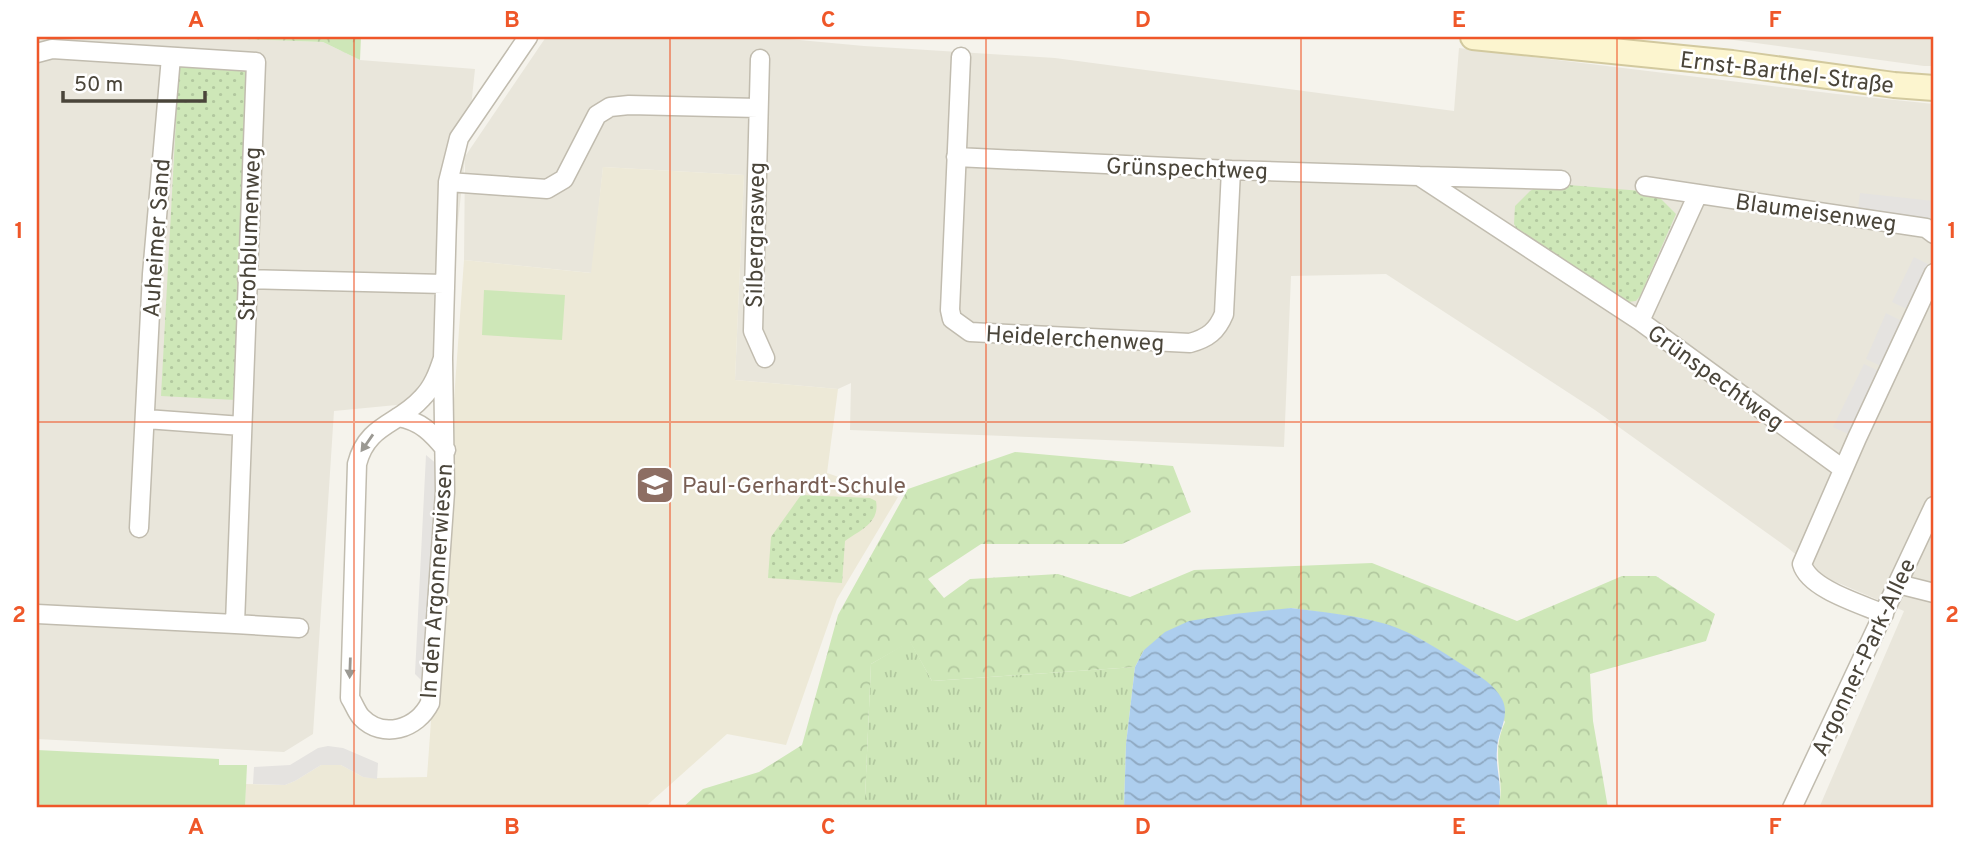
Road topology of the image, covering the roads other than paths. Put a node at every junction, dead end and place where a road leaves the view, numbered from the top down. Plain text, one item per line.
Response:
1 (528, 37) edge
2 (1473, 37) edge
3 (1510, 39) edge
4 (37, 53) edge
5 (170, 57) junction
6 (961, 57) dead end
7 (760, 59) dead end
8 (1934, 88) edge
9 (758, 108) junction
10 (956, 157) junction
11 (1231, 170) junction
12 (1419, 176) junction
13 (1560, 180) dead end
14 (448, 182) junction
15 (1645, 186) dead end
16 (1697, 195) junction
17 (1934, 234) edge
18 (1934, 273) edge
19 (247, 279) junction
20 (444, 284) junction
21 (1640, 321) junction
22 (443, 358) junction
23 (765, 358) dead end
24 (398, 417) junction
25 (146, 419) junction
26 (242, 425) junction
27 (446, 450) junction
28 (1843, 469) junction
29 (1934, 506) edge
30 (139, 528) dead end
31 (1898, 584) junction
32 (1934, 593) edge
33 (37, 614) edge
34 (1884, 614) junction
35 (235, 624) junction
36 (299, 628) dead end
37 (1792, 808) edge

1 - 14 street, In den Argonnerwiesen
2 - 3 street, Ernst-Barthel-Straße
3 - 8 street, Ernst-Barthel-Straße
4 - 5 street, Strohblumenweg
5 - 19 street, Strohblumenweg
5 - 25 street, Auheimer Sand
6 - 10 street, Heidelerchenweg
7 - 9 street, Silbergrasweg
9 - 14 street
9 - 23 street, Silbergrasweg
10 - 11 street, Grünspechtweg
10 - 11 street, Heidelerchenweg
11 - 12 street, Grünspechtweg
12 - 13 street, Grünspechtweg
12 - 21 street, Grünspechtweg
14 - 20 street, In den Argonnerwiesen
15 - 16 street, Blaumeisenweg
16 - 17 street, Blaumeisenweg
16 - 21 street
18 - 28 street
19 - 20 street
19 - 26 street, Strohblumenweg
20 - 22 street, In den Argonnerwiesen
21 - 28 street, Grünspechtweg
22 - 24 street, In den Argonnerwiesen
22 - 27 street, In den Argonnerwiesen
24 - 27 street
24 -> 27 street, In den Argonnerwiesen
25 - 26 street
25 - 30 street, Auheimer Sand
26 - 35 street, Strohblumenweg
28 - 34 street
29 - 31 street, Argonner-Park-Allee
31 - 32 street
31 - 34 street, Argonner-Park-Allee
33 - 35 street
34 - 37 street, Argonner-Park-Allee
35 - 36 street

